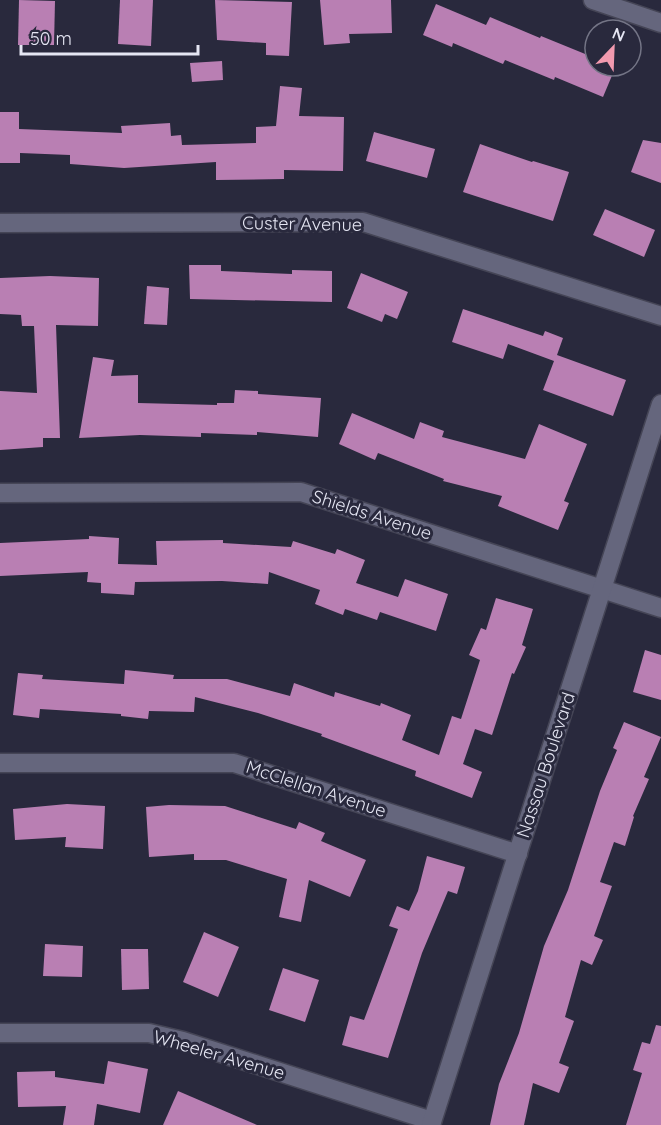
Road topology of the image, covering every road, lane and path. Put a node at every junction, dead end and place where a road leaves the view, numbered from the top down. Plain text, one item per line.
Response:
1 (592, 0) edge
2 (661, 22) edge
3 (0, 223) edge
4 (661, 316) edge
5 (661, 404) edge
6 (0, 493) edge
7 (602, 589) junction
8 (661, 608) edge
9 (0, 763) edge
10 (518, 854) junction
11 (0, 1033) edge
12 (431, 1123) edge

1 - 2 street
3 - 4 street, Custer Avenue
5 - 7 street, Nassau Boulevard
6 - 7 street, Shields Avenue
7 - 8 street, Shields Avenue
7 - 10 street, Nassau Boulevard
9 - 10 street, McClellan Avenue
10 - 12 street, Nassau Boulevard
11 - 12 street, Wheeler Avenue

